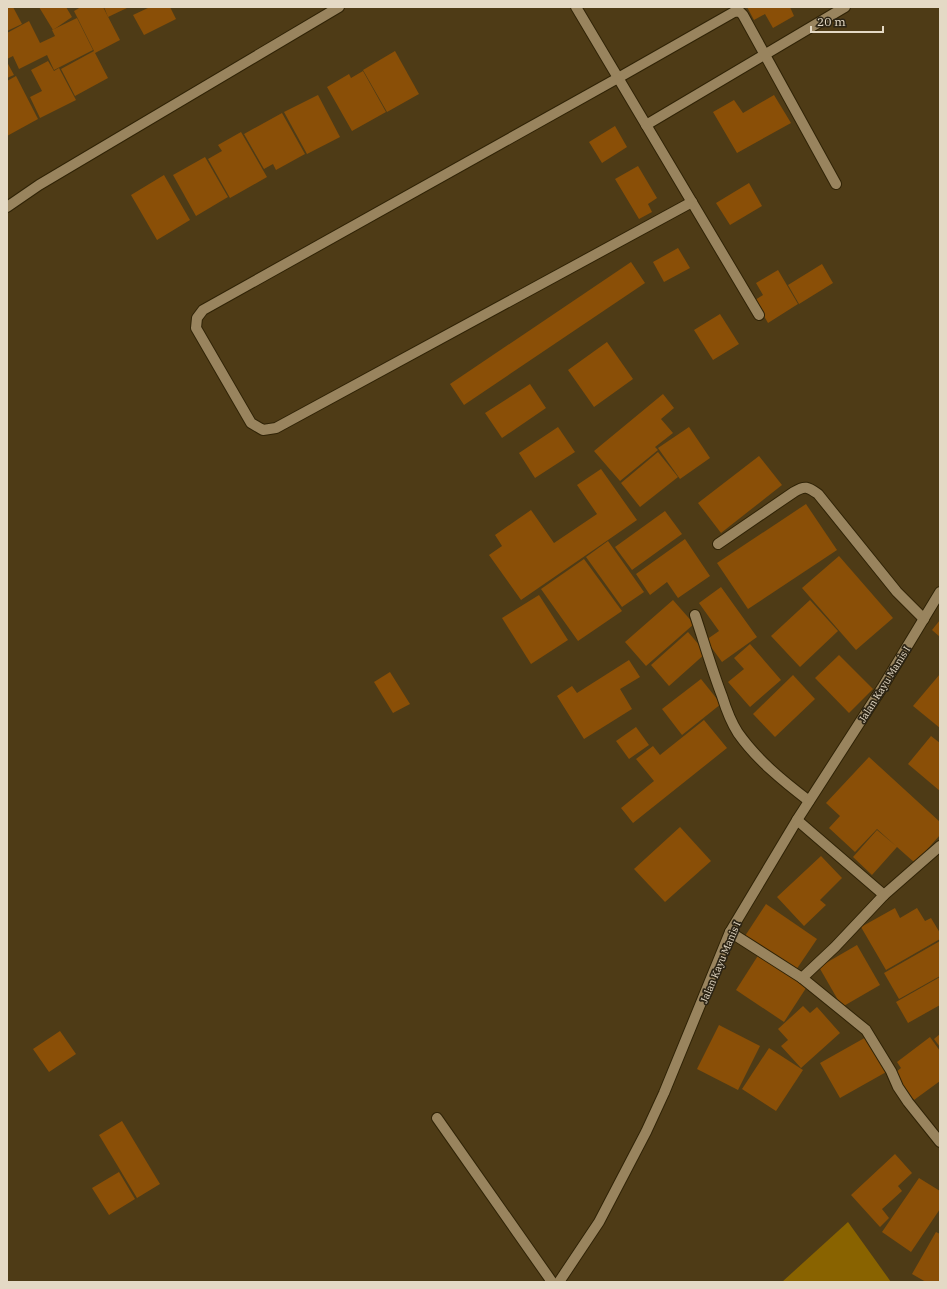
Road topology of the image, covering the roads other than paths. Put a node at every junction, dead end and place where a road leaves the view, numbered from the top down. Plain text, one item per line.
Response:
1 (339, 7) edge
2 (576, 7) edge
3 (845, 7) edge
4 (764, 56) junction
5 (618, 78) junction
6 (646, 125) junction
7 (836, 184) dead end
8 (692, 202) junction
9 (7, 207) edge
10 (759, 315) dead end
11 (718, 544) dead end
12 (940, 592) edge
13 (695, 615) dead end
14 (924, 619) junction
15 (809, 801) junction
16 (797, 820) junction
17 (940, 846) edge
18 (884, 895) junction
19 (730, 932) junction
20 (802, 978) junction
21 (437, 1118) dead end
22 (940, 1142) edge
23 (552, 1282) edge
24 (559, 1282) edge

1 - 9 street
2 - 5 street
3 - 4 street
4 - 5 street
4 - 6 street
4 - 7 street
5 - 6 street
5 - 8 street
6 - 8 street
8 - 10 street
11 - 14 street
12 - 14 street, Jalan Kayu Manis I
13 - 15 street
14 - 15 street, Jalan Kayu Manis I
15 - 16 street, Jalan Kayu Manis I
16 - 18 street
16 - 19 street, Jalan Kayu Manis I
17 - 18 street
18 - 20 street
19 - 20 street
19 - 24 street, Jalan Kayu Manis I
20 - 22 street
21 - 23 street

